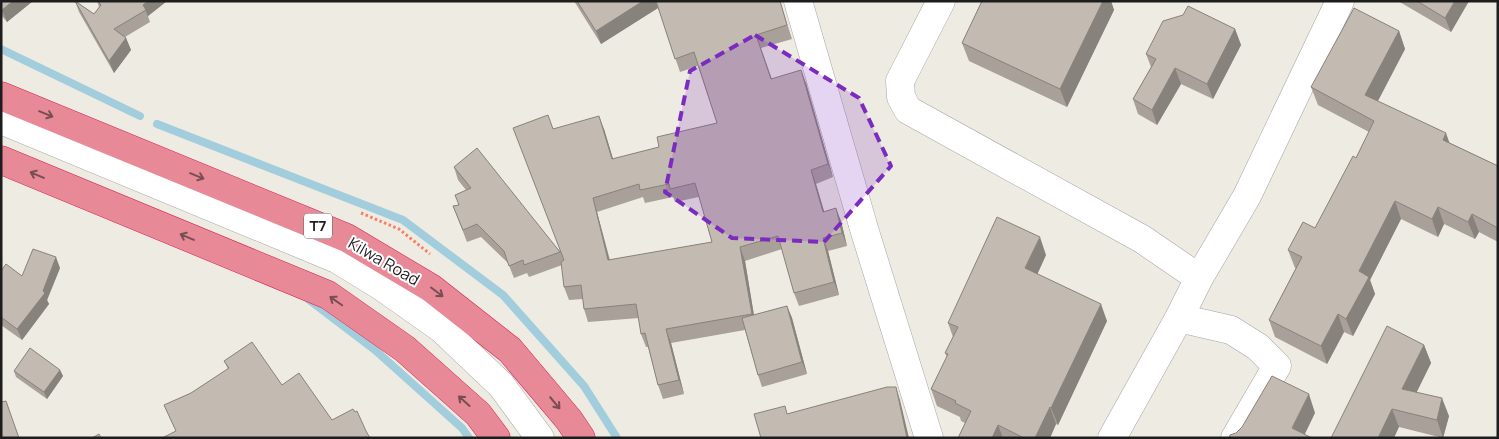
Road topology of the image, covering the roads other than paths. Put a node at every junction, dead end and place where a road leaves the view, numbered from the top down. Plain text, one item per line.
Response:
1 (798, 1) edge
2 (941, 1) edge
3 (1340, 1) edge
4 (1, 96) edge
5 (1, 120) edge
6 (1, 160) edge
7 (1199, 278) junction
8 (1179, 318) junction
9 (1225, 437) edge
10 (496, 438) edge
11 (540, 438) edge
12 (581, 438) edge
13 (930, 438) edge
14 (1112, 438) edge

1 - 13 street
2 - 7 street
3 - 7 street
4 -> 12 highway, Kilwa Road / T7
5 - 11 street
10 -> 6 highway
7 - 8 street
8 - 9 street
8 - 14 street

